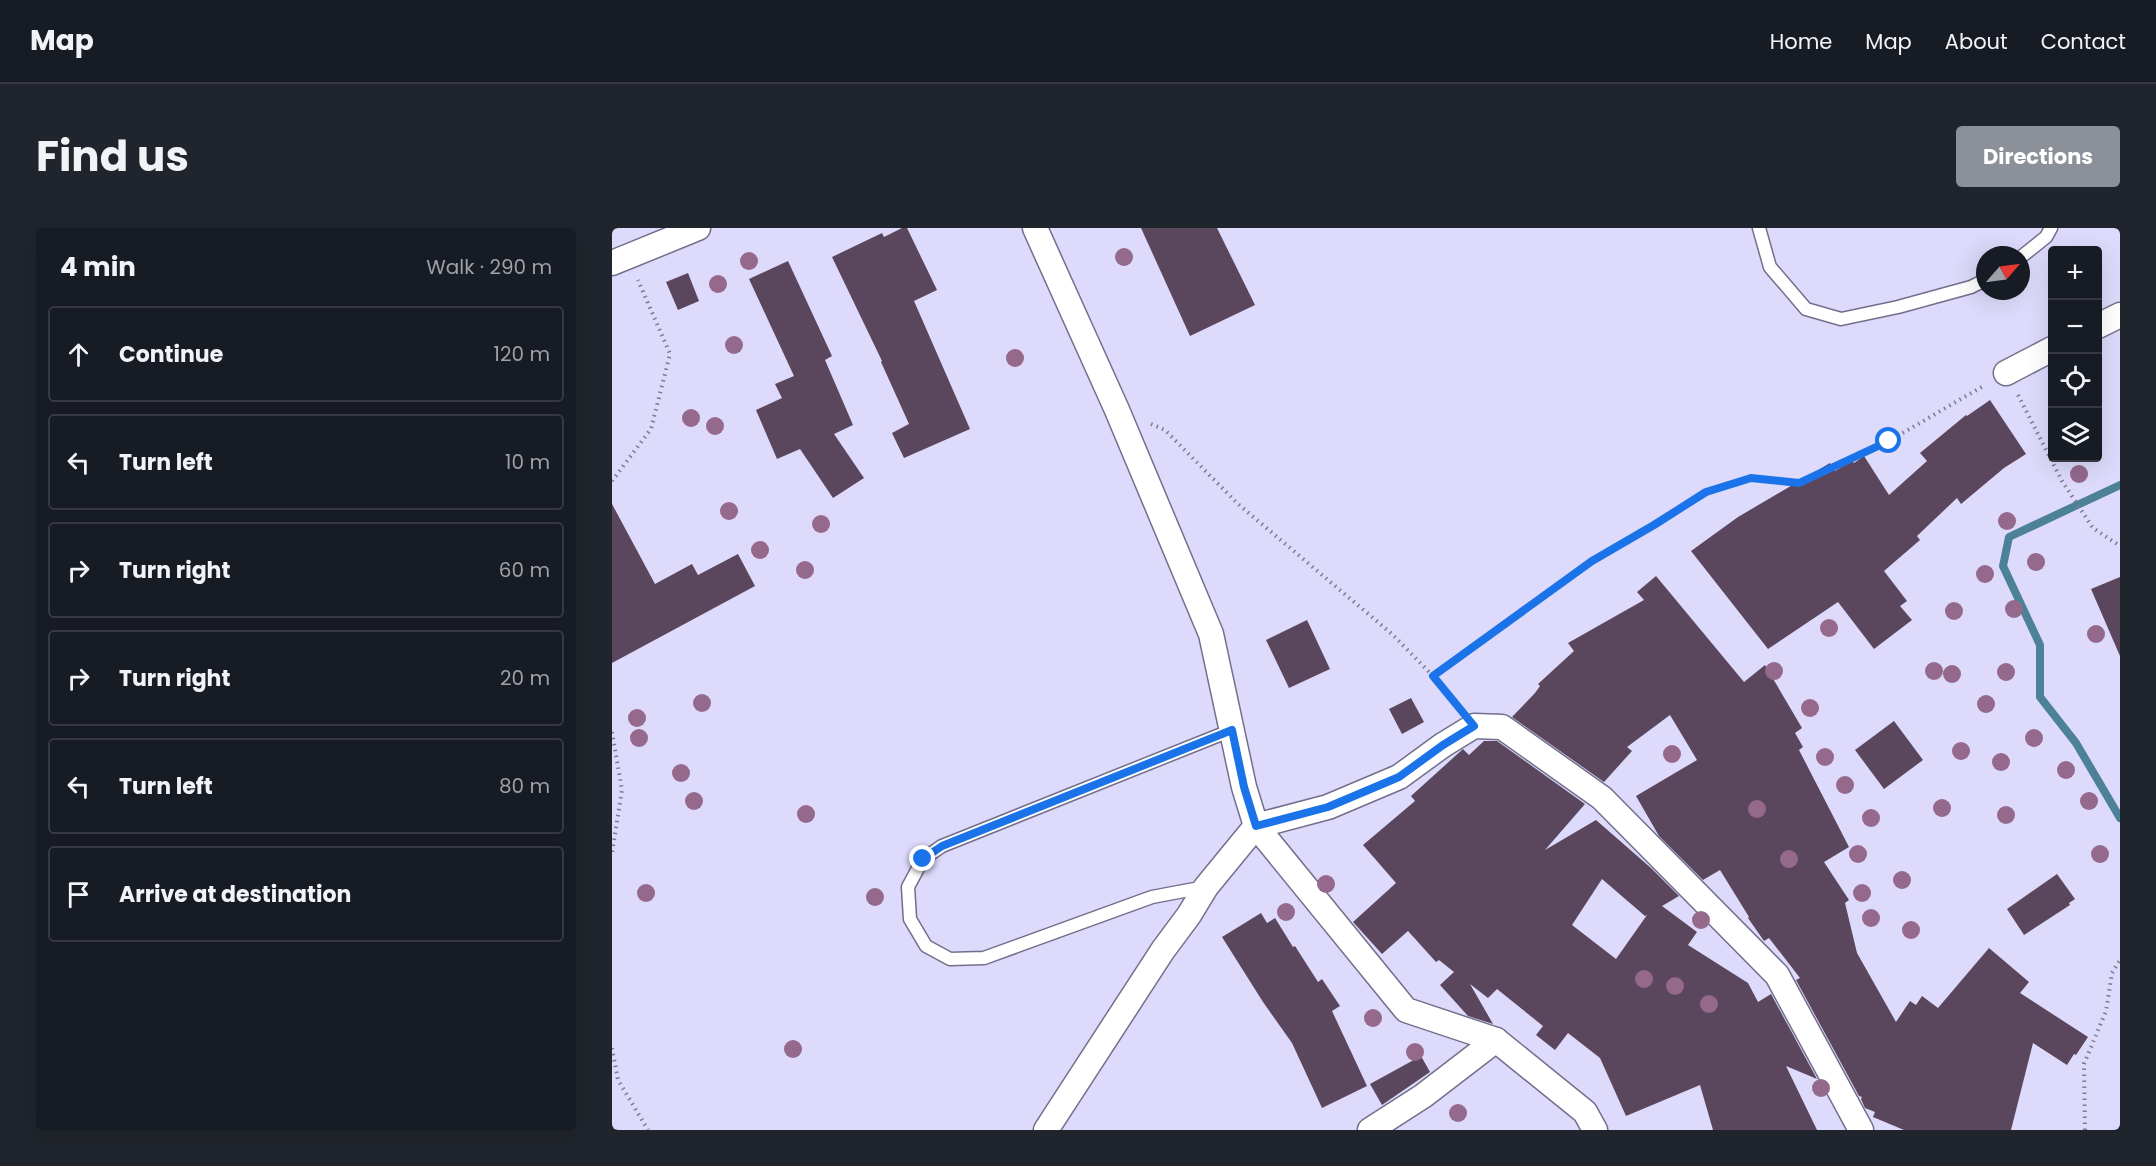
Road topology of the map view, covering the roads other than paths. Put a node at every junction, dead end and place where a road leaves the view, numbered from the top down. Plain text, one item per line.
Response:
1 (698, 228) edge
2 (1035, 228) edge
3 (1759, 228) edge
4 (2051, 228) edge
5 (2030, 250) edge
6 (620, 260) edge
7 (1976, 284) edge
8 (2120, 315) edge
9 (2102, 324) edge
10 (2048, 351) edge
11 (2006, 373) road end
12 (1232, 730) junction
13 (1256, 826) junction
14 (1206, 886) junction
15 (1496, 1040) junction
16 (1046, 1130) edge
17 (1370, 1130) edge
18 (1595, 1130) edge
19 (1861, 1130) edge

1 - 6 street
2 - 12 street
3 - 7 lane
4 - 5 lane
8 - 9 street
10 - 11 street
12 - 13 street
12 - 14 lane
13 - 14 street
13 - 15 street
13 - 19 street
14 - 16 street
15 - 17 street
15 - 18 street

